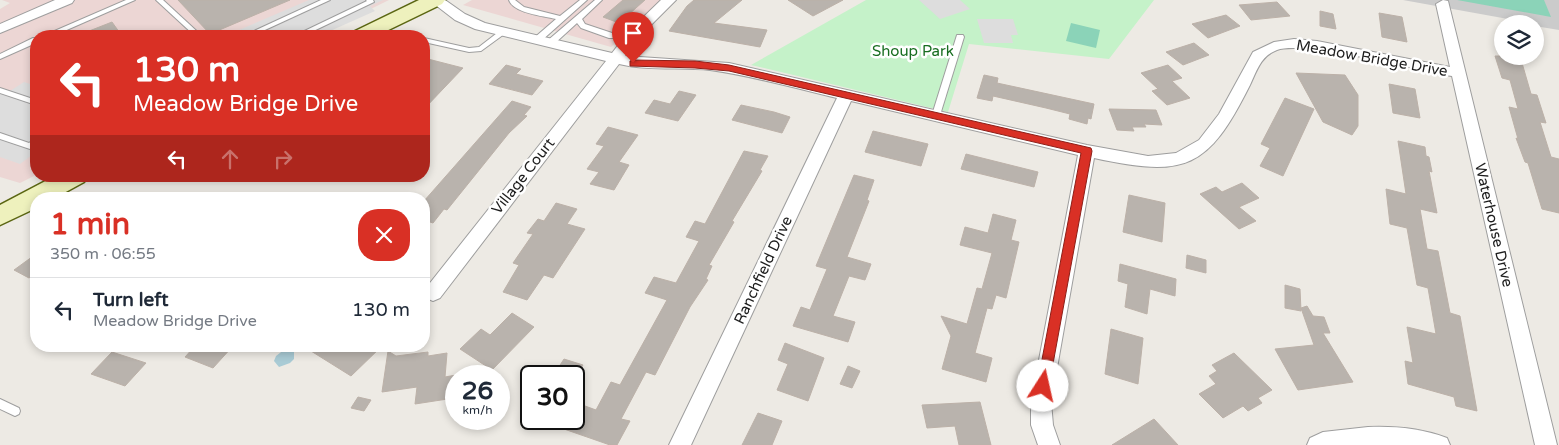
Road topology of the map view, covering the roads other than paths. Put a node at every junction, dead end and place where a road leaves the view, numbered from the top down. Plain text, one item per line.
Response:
1 (67, 0) edge
2 (132, 0) edge
3 (159, 0) edge
4 (326, 0) edge
5 (369, 0) edge
6 (436, 0) edge
7 (512, 0) edge
8 (584, 0) edge
9 (599, 0) edge
10 (669, 0) edge
11 (1443, 4) dead end
12 (561, 18) junction
13 (578, 19) junction
14 (0, 30) edge
15 (61, 30) edge
16 (192, 30) edge
17 (260, 30) edge
18 (311, 30) edge
19 (373, 30) edge
20 (503, 32) junction
21 (612, 36) dead end
22 (960, 38) dead end
23 (430, 41) edge
24 (544, 42) junction
25 (30, 43) edge
26 (0, 57) edge
27 (614, 60) junction
28 (1459, 73) junction
29 (4, 92) edge
30 (847, 94) junction
31 (0, 98) edge
32 (30, 102) edge
33 (936, 115) junction
34 (0, 136) edge
35 (30, 146) edge
36 (1087, 151) junction
37 (65, 182) edge
38 (46, 192) edge
39 (30, 200) edge
40 (0, 216) edge
41 (433, 293) dead end
42 (0, 404) edge
43 (15, 411) dead end
44 (680, 445) edge
45 (1049, 445) edge
46 (1318, 445) edge
47 (1439, 445) edge
48 (1546, 445) edge

1 - 14 street
2 - 15 lane
3 - 16 lane
4 - 17 lane
5 - 18 lane
6 - 19 main road
6 - 20 street, Meadow Bridge Drive
7 - 12 lane
8 - 12 lane
9 - 13 lane
10 - 27 street, Village Court
11 - 28 street, Waterhouse Drive
12 - 24 lane
13 - 21 lane
13 - 24 lane
20 - 23 lane
20 - 24 street, Meadow Bridge Drive
22 - 33 lane
24 - 27 street, Meadow Bridge Drive
25 - 26 lane
27 - 30 street, Meadow Bridge Drive
27 - 41 street, Village Court
28 - 36 street, Meadow Bridge Drive
28 - 48 street, Waterhouse Drive
29 - 31 lane
29 - 32 lane
30 - 33 street, Meadow Bridge Drive
30 - 44 street, Ranchfield Drive
33 - 36 street, Meadow Bridge Drive
34 - 35 lane
36 - 45 street
37 - 38 main road
39 - 40 main road
42 - 43 lane
46 - 47 street

